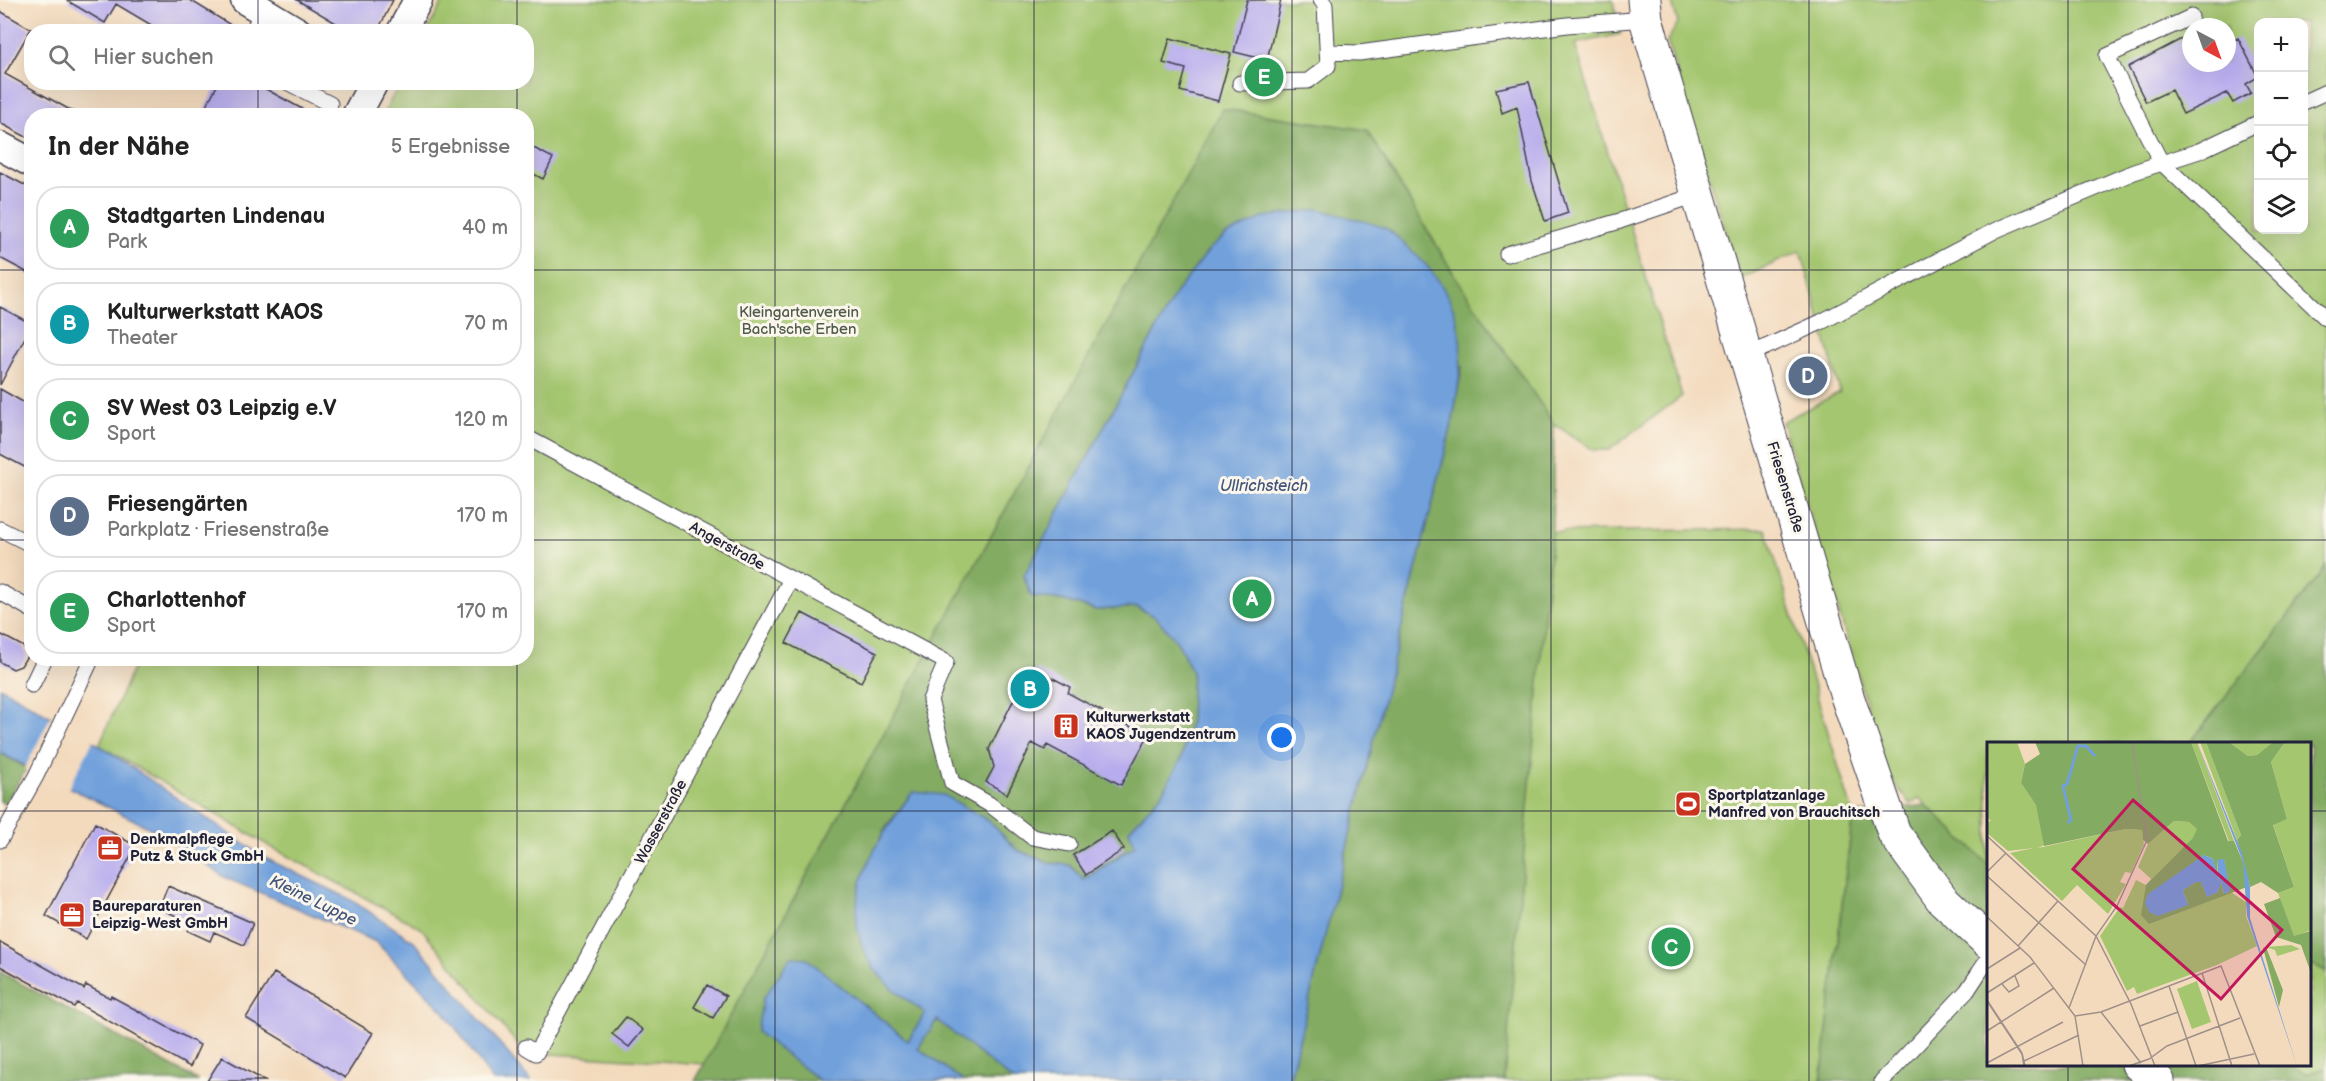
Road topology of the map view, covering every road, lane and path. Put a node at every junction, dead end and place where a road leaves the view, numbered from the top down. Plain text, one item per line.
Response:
1 (418, 0) edge
2 (1321, 0) edge
3 (1645, 10) edge
4 (254, 14) edge
5 (2191, 17) dead end
6 (278, 24) edge
7 (405, 24) edge
8 (1327, 52) junction
9 (1240, 83) dead end
10 (303, 90) edge
11 (370, 90) edge
12 (2326, 92) edge
13 (2308, 100) edge
14 (330, 104) dead end
15 (360, 108) edge
16 (2254, 125) edge
17 (0, 146) edge
18 (24, 159) edge
19 (2161, 162) junction
20 (1696, 195) junction
21 (1507, 255) dead end
22 (2326, 318) edge
23 (1746, 356) junction
24 (534, 441) edge
25 (0, 529) edge
26 (24, 541) edge
27 (790, 580) junction
28 (0, 592) edge
29 (24, 606) edge
30 (41, 666) edge
31 (88, 666) edge
32 (32, 685) dead end
33 (0, 840) edge
34 (1069, 844) dead end
35 (1987, 940) edge
36 (1987, 962) edge
37 (526, 1047) dead end
38 (2139, 1066) edge
39 (1882, 1081) edge
40 (2158, 1081) edge

1 - 7 street
2 - 8 lane
3 - 8 lane
3 - 20 street, Friesenstraße
4 - 6 street
5 - 19 lane
8 - 9 lane
10 - 14 lane
11 - 15 street
12 - 13 lane
16 - 19 lane
17 - 18 street
19 - 22 lane
19 - 23 lane
20 - 21 lane
20 - 23 street, Friesenstraße
23 - 35 street, Friesenstraße
24 - 27 lane, Angerstraße
25 - 26 lane
27 - 34 lane, Angerstraße
27 - 37 lane, Wasserstraße
28 - 29 lane
30 - 32 lane
31 - 33 lane
36 - 39 lane
38 - 40 street

